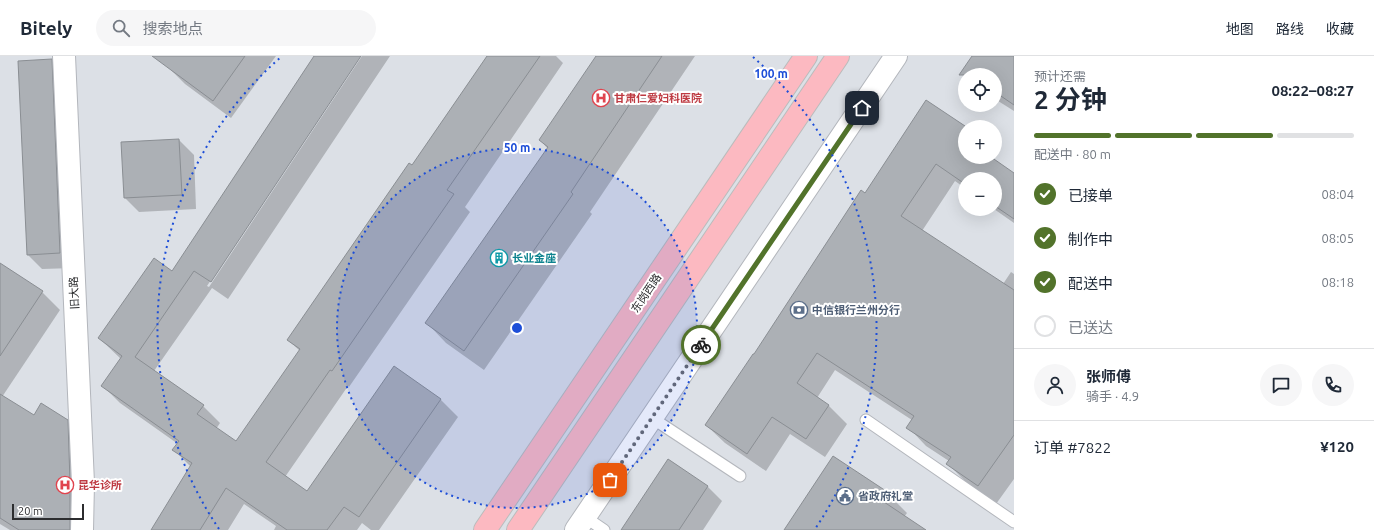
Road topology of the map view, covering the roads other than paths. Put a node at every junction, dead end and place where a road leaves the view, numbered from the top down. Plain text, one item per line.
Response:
1 (64, 56) edge
2 (806, 56) edge
3 (838, 56) edge
4 (896, 56) edge
5 (652, 418) junction
6 (866, 420) dead end
7 (740, 476) dead end
8 (1014, 522) edge
9 (581, 523) edge
10 (82, 530) edge
11 (485, 530) edge
12 (518, 530) edge
13 (604, 530) edge

1 - 10 street, 旧大路
2 - 11 main road, 东岗西路
3 - 12 main road
4 - 5 street
5 - 7 lane
5 - 9 street
6 - 8 lane
9 - 13 lane

